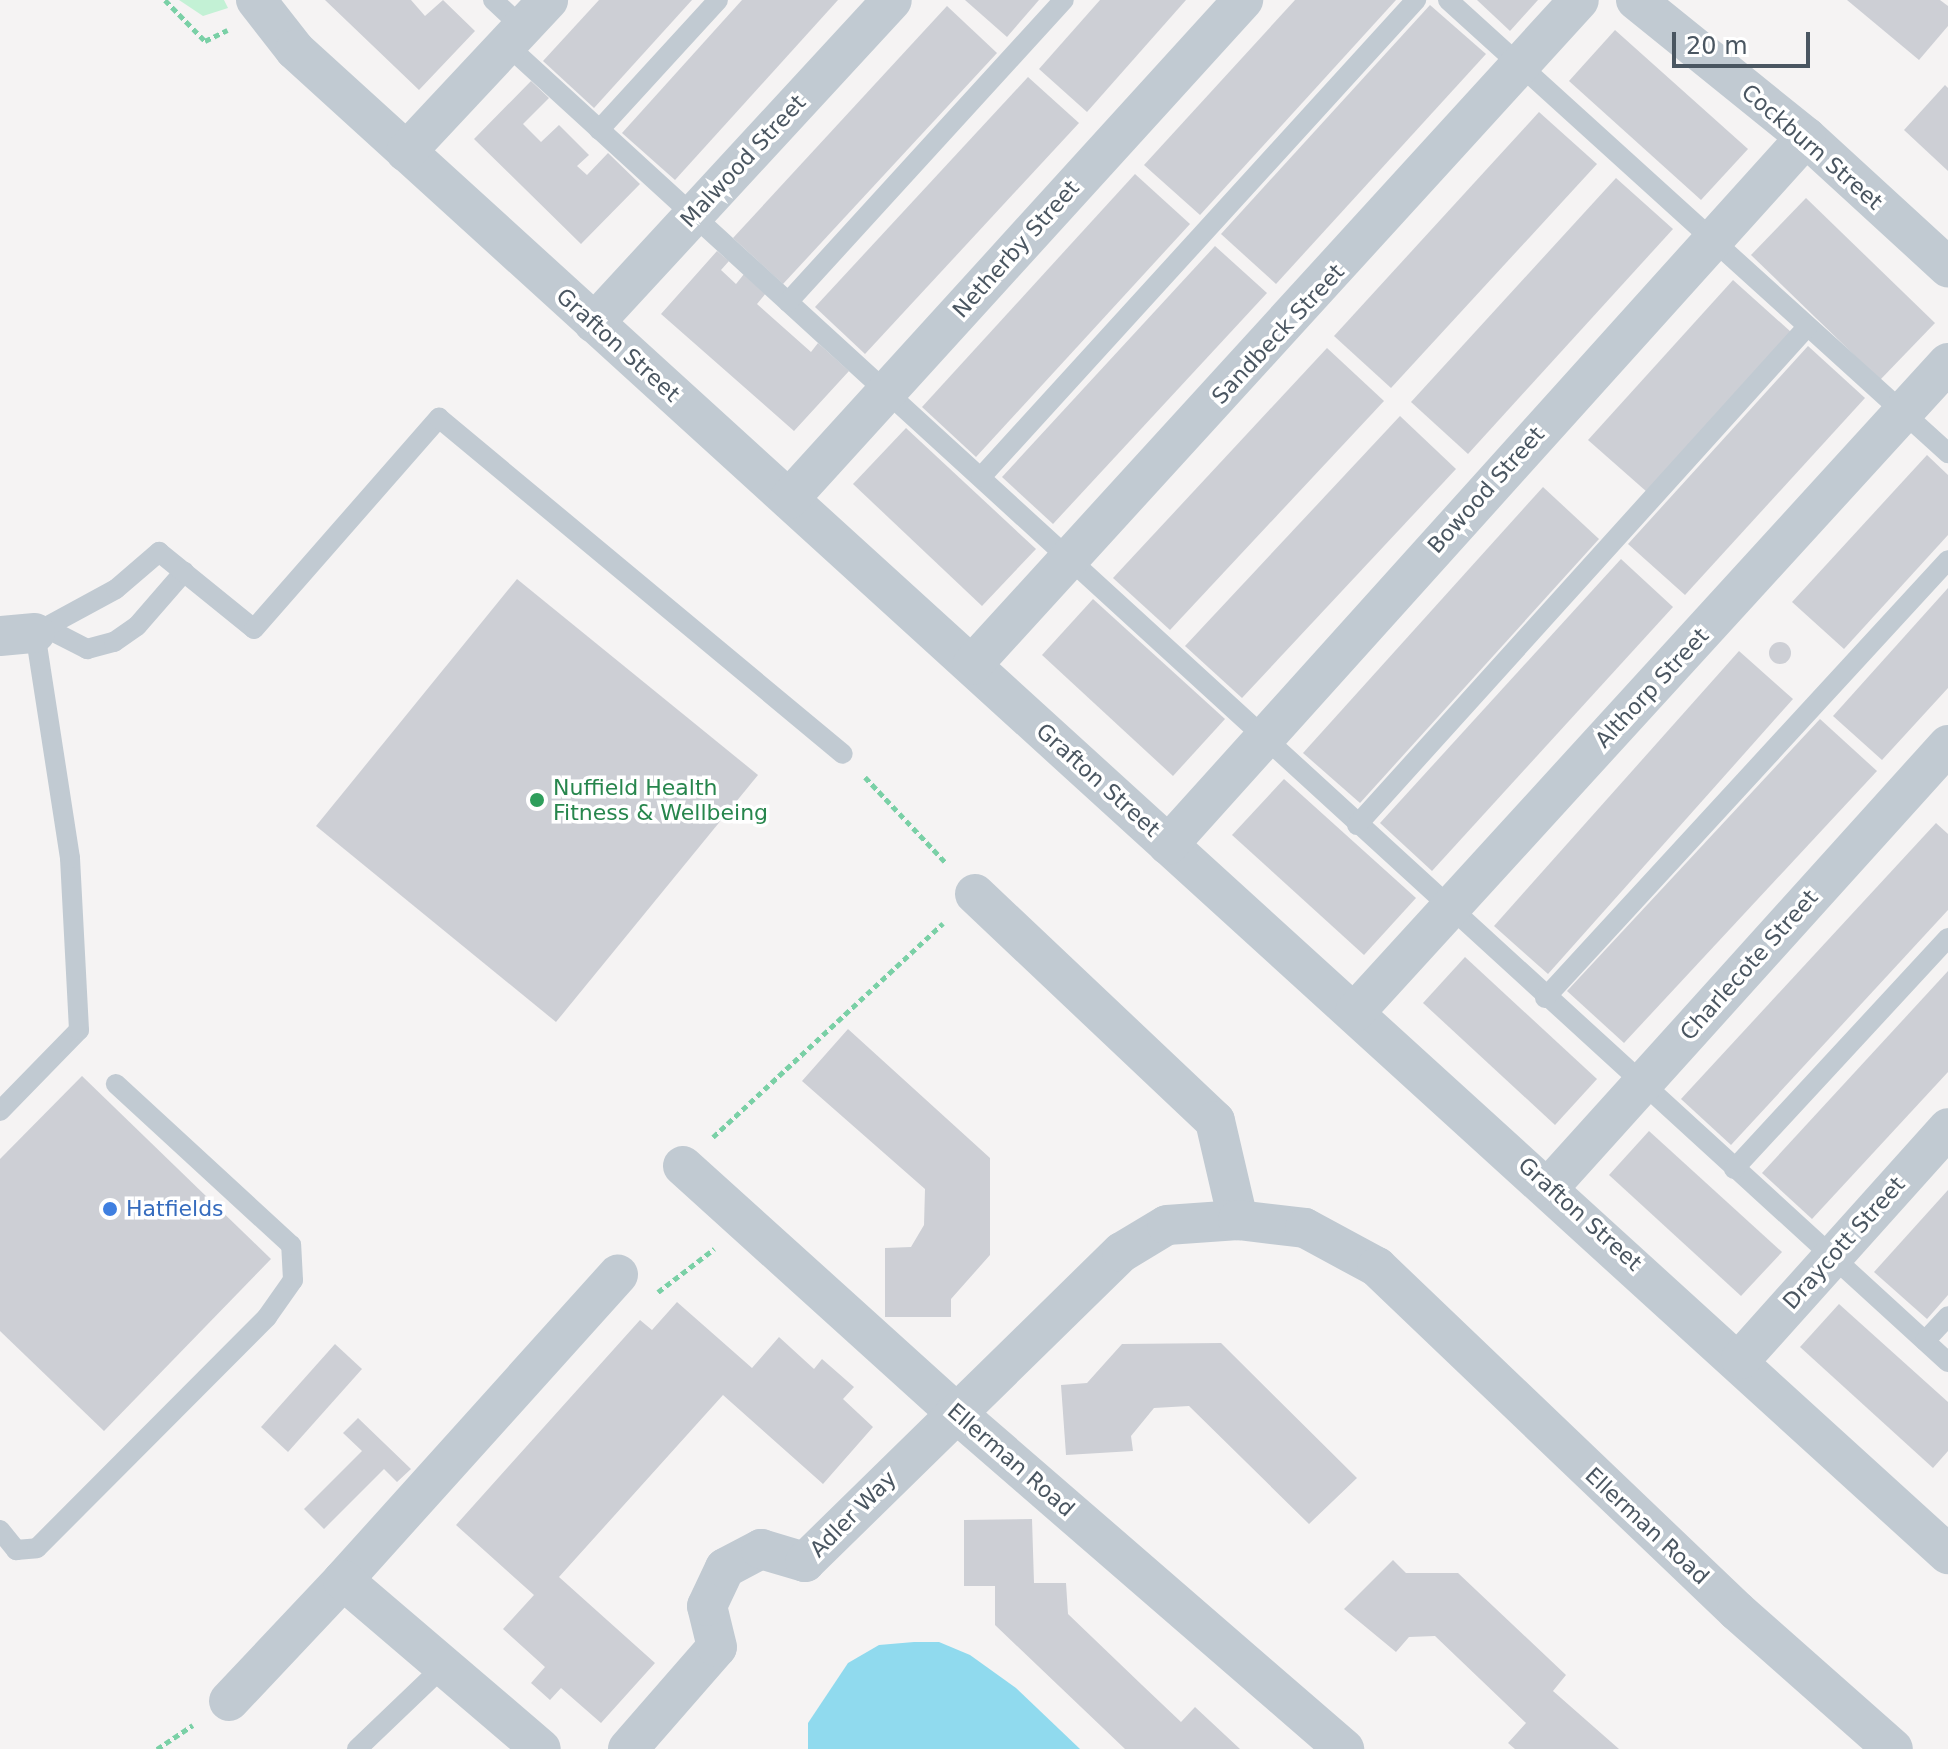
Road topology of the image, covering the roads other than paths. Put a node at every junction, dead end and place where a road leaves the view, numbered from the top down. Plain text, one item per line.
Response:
1 (493, 0) edge
2 (718, 0) edge
3 (892, 0) edge
4 (1064, 0) edge
5 (1243, 0) edge
6 (1416, 0) edge
7 (1448, 0) edge
8 (1579, 0) edge
9 (1646, 4) edge
10 (259, 7) edge
11 (526, 24) edge
12 (1523, 69) junction
13 (599, 130) junction
14 (1806, 137) junction
15 (406, 152) junction
16 (693, 216) junction
17 (1712, 241) junction
18 (1948, 267) edge
19 (788, 302) junction
20 (594, 323) junction
21 (1807, 327) junction
22 (1948, 363) edge
23 (887, 391) junction
24 (1905, 415) junction
25 (1948, 453) edge
26 (981, 477) junction
27 (789, 499) junction
28 (1070, 559) junction
29 (1948, 560) edge
30 (184, 572) junction
31 (28, 633) edge
32 (972, 665) junction
33 (1261, 738) junction
34 (1948, 745) edge
35 (843, 754) road end
36 (1357, 825) junction
37 (1168, 845) junction
38 (975, 894) road end
39 (1447, 908) junction
40 (1948, 938) edge
41 (1545, 998) junction
42 (1355, 1012) junction
43 (116, 1084) dead end
44 (1641, 1085) junction
45 (0, 1111) edge
46 (1948, 1128) edge
47 (683, 1166) road end
48 (1734, 1169) junction
49 (1550, 1186) junction
50 (1238, 1220) junction
51 (1122, 1252) joint
52 (1831, 1257) junction
53 (618, 1275) road end
54 (1948, 1316) edge
55 (1925, 1341) junction
56 (1741, 1359) junction
57 (1948, 1362) edge
58 (955, 1412) junction
59 (0, 1530) edge
60 (1940, 1532) edge
61 (343, 1580) junction
62 (444, 1666) junction
63 (229, 1701) dead end
64 (530, 1746) edge
65 (357, 1749) edge
66 (628, 1749) edge
67 (1344, 1749) edge
68 (1893, 1749) edge

1 - 11 lane
2 - 13 lane
3 - 16 street, Malwood Street
4 - 19 lane
5 - 23 street, Netherby Street
6 - 26 lane
7 - 12 lane
8 - 12 street, Sandbeck Street
9 - 14 street, Cockburn Street
10 - 15 street, Grafton Street
11 - 13 lane
11 - 15 street
12 - 17 lane
12 - 28 street, Sandbeck Street
13 - 16 lane
14 - 17 street, Bowood Street
14 - 18 street, Cockburn Street
15 - 20 street, Grafton Street
16 - 19 lane
16 - 20 street, Malwood Street
17 - 21 lane
17 - 33 street, Bowood Street
19 - 23 lane
20 - 27 street, Grafton Street
21 - 24 lane
21 - 36 lane
22 - 24 street, Althorp Street
23 - 26 lane
23 - 27 street, Netherby Street
24 - 25 lane
24 - 39 street, Althorp Street
26 - 28 lane
27 - 32 street, Grafton Street
28 - 32 street, Sandbeck Street
28 - 33 lane
29 - 41 lane
30 - 31 lane
30 - 31 lane
30 - 35 lane
31 - 45 lane
32 - 37 street, Grafton Street
33 - 36 lane
33 - 37 street, Bowood Street
34 - 44 street, Charlecote Street
36 - 39 lane
37 - 42 street, Grafton Street
38 - 50 street
39 - 41 lane
39 - 42 street, Althorp Street
40 - 48 lane
41 - 44 lane
42 - 49 street, Grafton Street
43 - 59 lane
44 - 48 lane
44 - 49 street, Charlecote Street
46 - 52 street, Draycott Street
47 - 58 street, Ellerman Road
48 - 52 lane
49 - 56 street, Grafton Street
50 - 51 street, Ellerman Road
50 - 68 street, Ellerman Road
51 - 58 street, Adler Way
52 - 55 lane
52 - 56 street, Draycott Street
53 - 61 street
54 - 55 lane
55 - 57 lane
56 - 60 street, Grafton Street
58 - 66 street, Adler Way
58 - 67 street, Ellerman Road
61 - 62 street
61 - 63 street
62 - 64 street
62 - 65 lane

